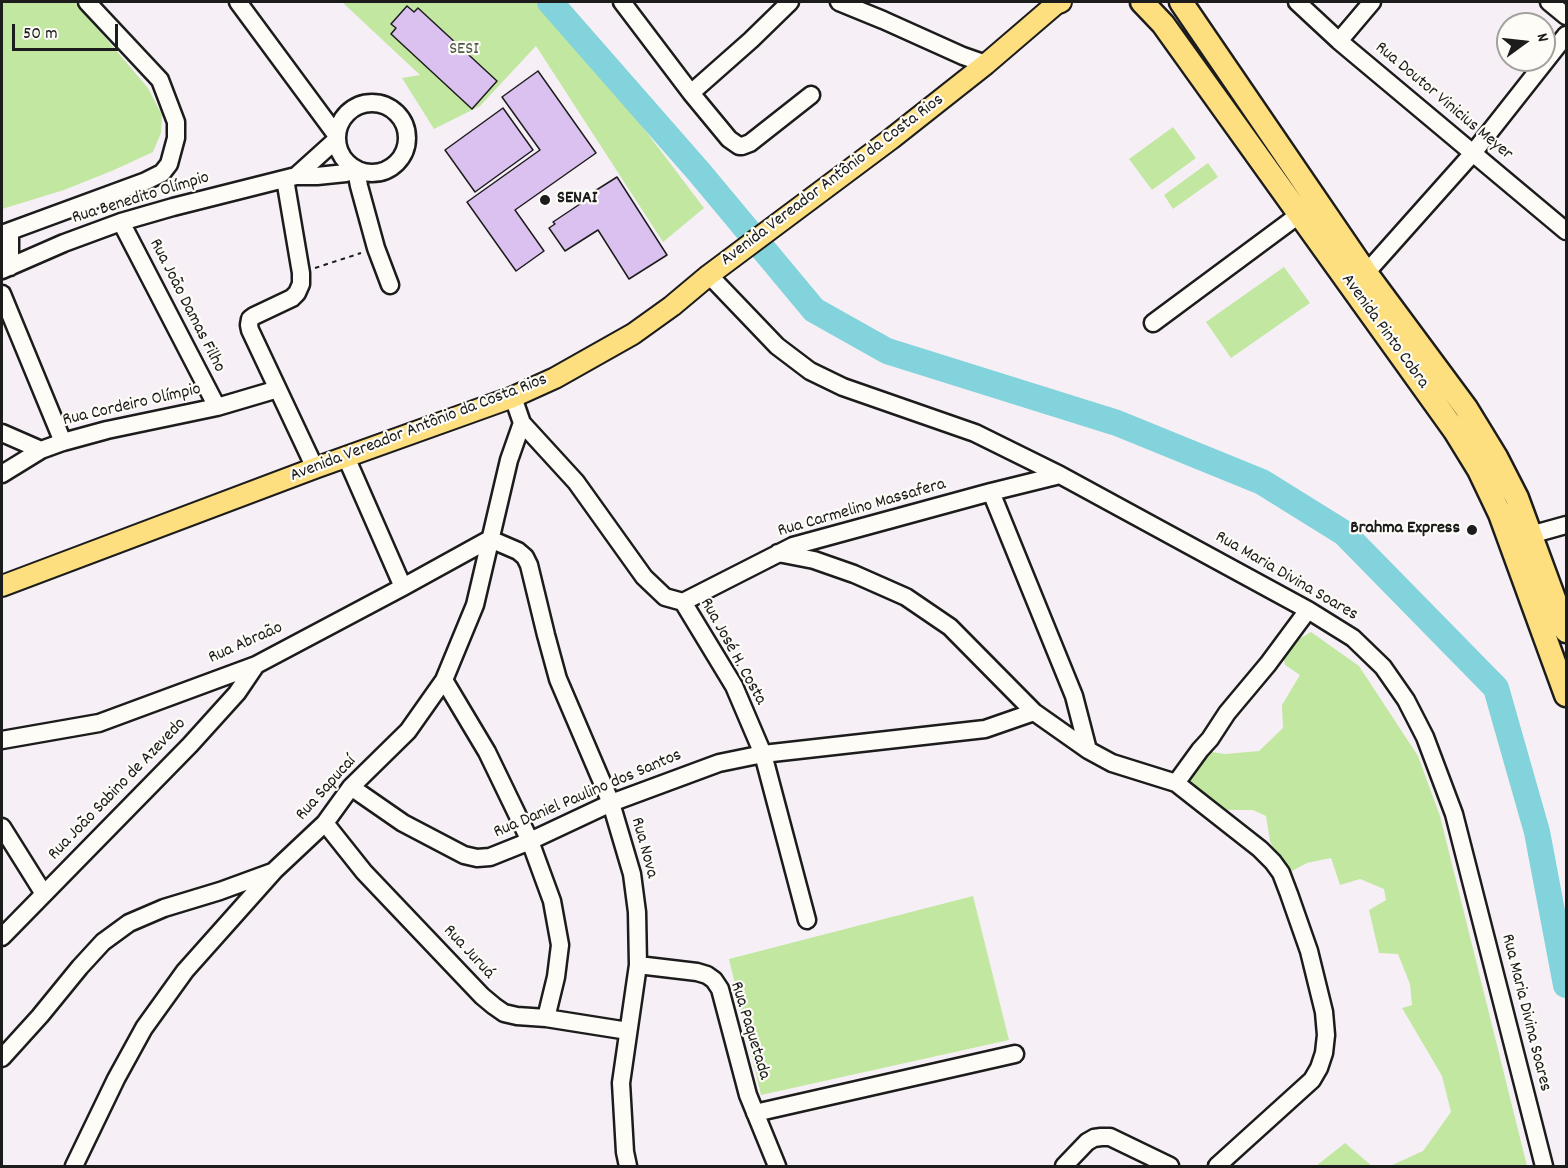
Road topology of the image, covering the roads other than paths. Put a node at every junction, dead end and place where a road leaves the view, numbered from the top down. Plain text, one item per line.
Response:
1 (87, 2) edge
2 (238, 2) edge
3 (622, 2) edge
4 (790, 2) edge
5 (839, 2) edge
6 (1058, 2) edge
7 (1142, 2) edge
8 (1180, 2) edge
9 (1297, 2) edge
10 (1372, 2) edge
11 (1549, 2) edge
12 (1566, 16) edge
13 (1566, 35) edge
14 (1339, 41) junction
15 (986, 64) junction
16 (691, 93) junction
17 (811, 95) dead end
18 (337, 138) junction
19 (1473, 153) junction
20 (1291, 164) junction
21 (1264, 165) junction
22 (355, 170) junction
23 (291, 178) junction
24 (1300, 214) junction
25 (121, 222) junction
26 (1566, 231) edge
27 (6, 233) edge
28 (6, 268) edge
29 (717, 270) junction
30 (1366, 273) junction
31 (390, 285) dead end
32 (2, 294) edge
33 (1153, 323) dead end
34 (278, 389) junction
35 (513, 398) junction
36 (217, 407) junction
37 (522, 423) junction
38 (2, 433) edge
39 (63, 442) junction
40 (41, 450) junction
41 (346, 457) junction
42 (315, 468) junction
43 (2, 474) edge
44 (1060, 475) junction
45 (991, 492) junction
46 (1566, 525) edge
47 (1530, 535) junction
48 (490, 539) junction
49 (778, 553) junction
50 (2, 586) edge
51 (404, 587) junction
52 (682, 602) junction
53 (1308, 610) junction
54 (1566, 631) edge
55 (255, 665) junction
56 (444, 680) junction
57 (1566, 695) edge
58 (1034, 712) junction
59 (2, 740) edge
60 (1088, 750) junction
61 (763, 754) junction
62 (1176, 783) junction
63 (351, 787) junction
64 (611, 803) junction
65 (325, 823) junction
66 (2, 826) edge
67 (530, 842) junction
68 (275, 870) junction
69 (44, 894) junction
70 (807, 920) dead end
71 (2, 937) edge
72 (638, 965) junction
73 (546, 1018) junction
74 (628, 1031) junction
75 (1015, 1054) dead end
76 (2, 1058) edge
77 (755, 1113) junction
78 (74, 1167) edge
79 (628, 1167) edge
80 (777, 1167) edge
81 (1064, 1167) edge
82 (1170, 1167) edge
83 (1217, 1167) edge
84 (1544, 1167) edge

1 - 27 street
2 - 18 street
3 - 16 street
4 - 16 street
5 - 15 street
6 - 15 main road, Avenida Vereador Antônio da Costa Rios
7 - 21 highway, Avenida Pinto Cobra
8 - 20 highway, Avenida Pinto Cobra
9 - 14 street, Rua Doutor Vinicius Meyer
10 - 14 street
11 - 12 street
13 - 19 street
14 - 19 street, Rua Doutor Vinicius Meyer
15 - 29 main road, Avenida Vereador Antônio da Costa Rios
16 - 17 street
18 - 22 street
18 - 22 street
18 - 23 street, Rua Benedito Olímpio
19 - 26 street, Rua Doutor Vinicius Meyer
19 - 30 street
20 - 21 highway
20 - 30 highway, Avenida Pinto Cobra
21 - 24 highway, Avenida Pinto Cobra
22 - 23 street, Rua Benedito Olímpio
22 - 31 street
23 - 25 street, Rua Benedito Olímpio
23 - 34 street
24 - 33 street
24 - 57 highway, Avenida Pinto Cobra
25 - 28 street, Rua Benedito Olímpio
25 - 36 street, Rua João Damas Filho
27 - 28 street
29 - 35 main road, Avenida Vereador Antônio da Costa Rios
29 - 44 street, Rua Maria Divina Soares
30 - 47 highway, Avenida Pinto Cobra
32 - 39 street
34 - 36 street, Rua Cordeiro Olímpio
34 - 42 street
35 - 37 street
35 - 41 main road, Avenida Vereador Antônio da Costa Rios
36 - 39 street, Rua Cordeiro Olímpio
37 - 48 street, Rua Sapucaí
37 - 52 street, Rua José H. Costa
38 - 40 street
39 - 40 street, Rua Cordeiro Olímpio
40 - 43 street, Rua Cordeiro Olímpio
41 - 42 main road, Avenida Vereador Antônio da Costa Rios
41 - 51 street
42 - 50 main road, Avenida Vereador Antônio da Costa Rios
44 - 45 street, Rua Carmelino Massafera
44 - 53 street, Rua Maria Divina Soares
45 - 49 street, Rua Carmelino Massafera
45 - 60 street
46 - 47 street
47 - 54 highway, Avenida Pinto Cobra
48 - 51 street, Rua Abraão
48 - 56 street, Rua Sapucaí
48 - 64 street, Rua Nova
49 - 52 street, Rua Carmelino Massafera
49 - 58 street
51 - 55 street, Rua Abraão
52 - 61 street, Rua José H. Costa
53 - 62 street
53 - 84 street, Rua Maria Divina Soares
55 - 59 street, Rua Abraão
55 - 69 street, Rua João Sabino de Azevedo
56 - 63 street, Rua Sapucaí
56 - 67 street
58 - 60 street
58 - 61 street, Rua Daniel Paulino dos Santos
60 - 62 street
61 - 64 street, Rua Daniel Paulino dos Santos
61 - 70 street, Rua José H. Costa
62 - 83 street
63 - 65 street, Rua Sapucaí
63 - 67 street, Rua Daniel Paulino dos Santos
64 - 67 street, Rua Daniel Paulino dos Santos
64 - 72 street, Rua Nova
65 - 68 street, Rua Sapucaí
65 - 73 street, Rua Juruá
66 - 69 street
67 - 73 street
68 - 76 street
68 - 78 street, Rua Sapucaí
69 - 71 street, Rua João Sabino de Azevedo
72 - 74 street, Rua Nova
72 - 77 street, Rua Paquetada
73 - 74 street, Rua Juruá
74 - 79 street, Rua Nova
75 - 77 street
77 - 80 street, Rua Paquetada
81 - 82 street

